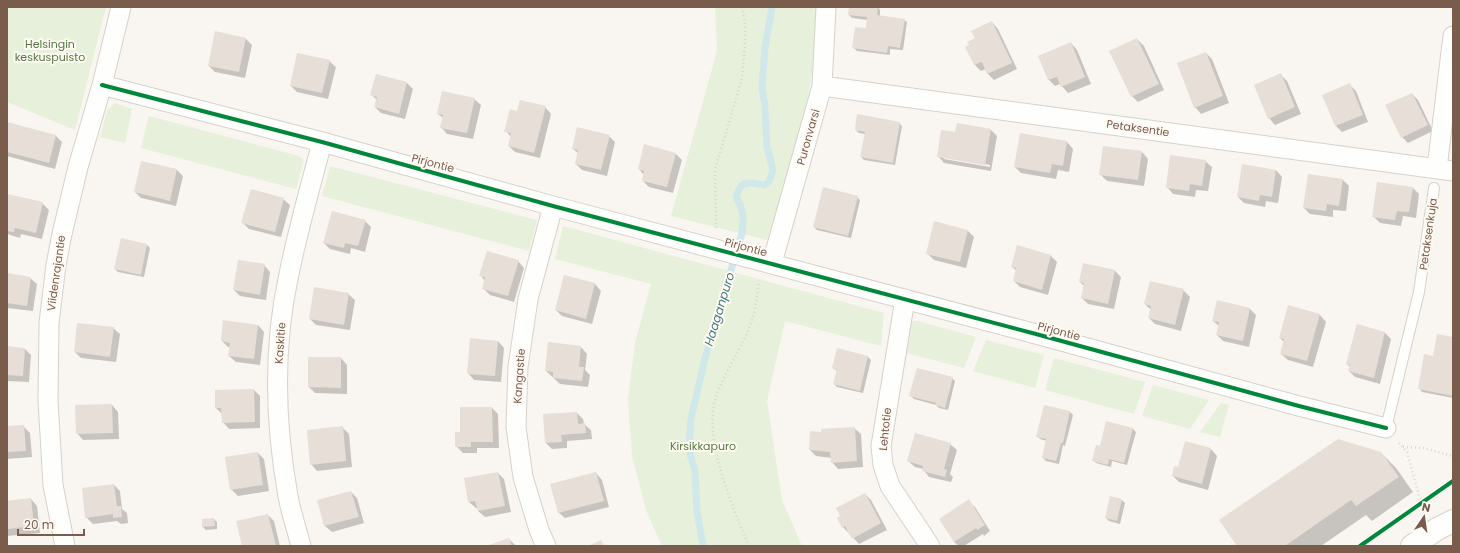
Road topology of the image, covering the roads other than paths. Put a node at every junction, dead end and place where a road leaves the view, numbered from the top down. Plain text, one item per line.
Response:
1 (121, 7) edge
2 (826, 7) edge
3 (1453, 36) edge
4 (102, 85) junction
5 (822, 86) junction
6 (322, 142) junction
7 (1445, 170) edge
8 (1434, 188) dead end
9 (554, 206) junction
10 (761, 260) junction
11 (905, 299) junction
12 (1386, 428) joint
13 (1453, 521) edge
14 (65, 546) edge
15 (301, 546) edge
16 (546, 546) edge
17 (930, 546) edge
18 (1412, 546) edge

1 - 4 street, Viidenrajantie
2 - 5 street, Puronvarsi
3 - 7 street
4 - 6 street, Pirjontie
4 - 14 street, Viidenrajantie
5 - 7 street, Petaksentie
5 - 10 street, Puronvarsi
6 - 9 street, Pirjontie
6 - 15 street, Kaskitie
8 - 12 lane, Petaksenkuja
9 - 10 street, Pirjontie
9 - 16 street, Kangastie
10 - 11 street, Pirjontie
11 - 12 street, Pirjontie
11 - 17 street, Lehtotie
13 - 18 main road

